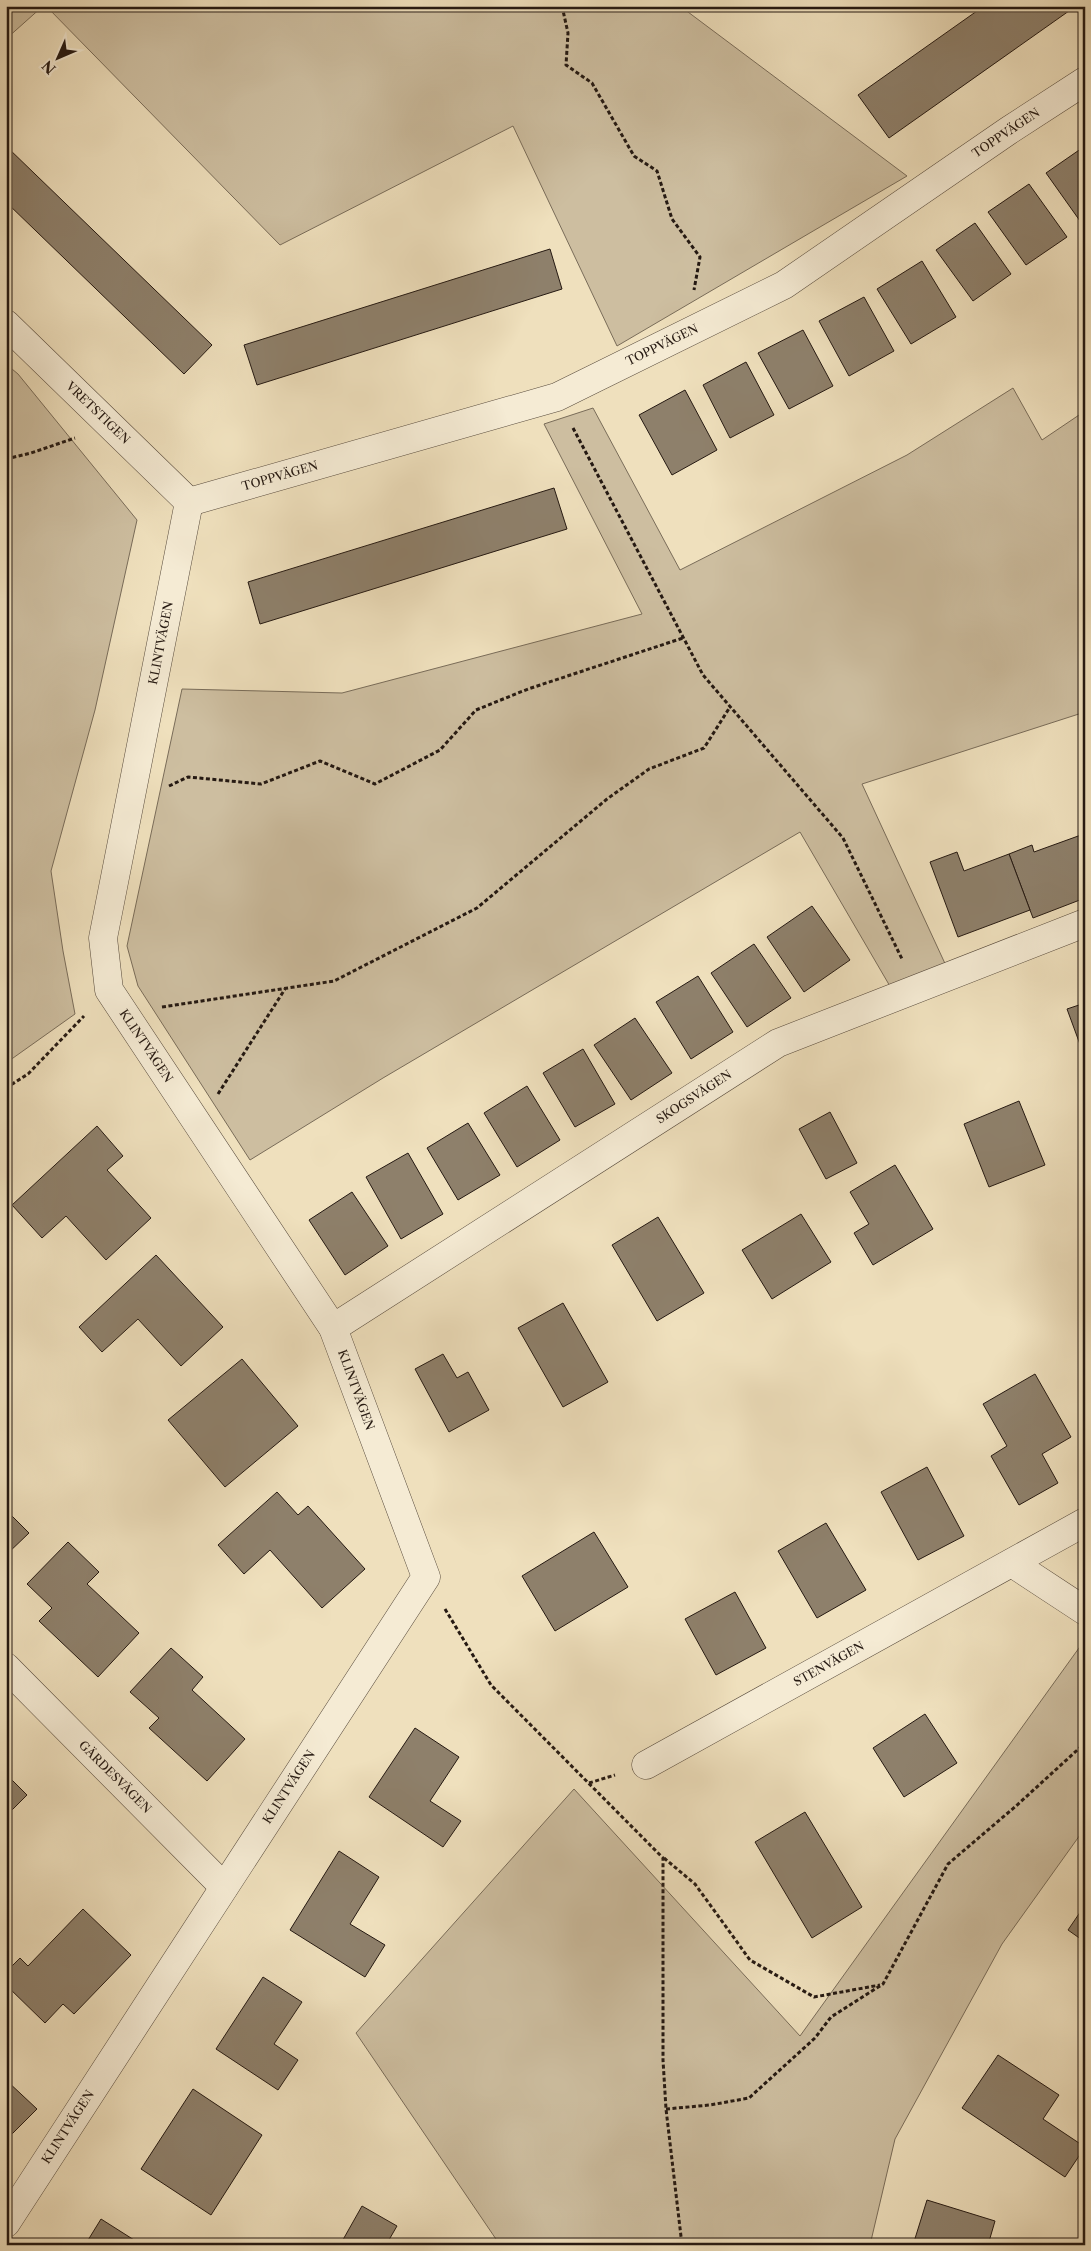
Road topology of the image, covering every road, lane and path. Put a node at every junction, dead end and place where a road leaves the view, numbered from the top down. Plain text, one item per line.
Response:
1 (562, 6) edge
2 (1085, 81) edge
3 (6, 324) edge
4 (688, 333) junction
5 (557, 397) junction
6 (111, 426) junction
7 (6, 459) edge
8 (189, 502) junction
9 (683, 638) junction
10 (730, 707) junction
11 (129, 805) junction
12 (1085, 923) edge
13 (285, 989) junction
14 (916, 989) junction
15 (109, 990) junction
16 (124, 1012) junction
17 (6, 1088) edge
18 (198, 1125) junction
19 (333, 1328) junction
20 (1085, 1522) edge
21 (1012, 1562) junction
22 (426, 1577) junction
23 (1085, 1611) edge
24 (6, 1666) edge
25 (1085, 1743) edge
26 (646, 1765) dead end
27 (664, 1858) junction
28 (224, 1887) junction
29 (883, 1984) junction
30 (666, 2109) junction
31 (6, 2223) edge
32 (682, 2245) edge

1 - 4 path
2 - 4 street, TOPPVÄGEN
3 - 6 street, VRETSTIGEN
4 - 5 street, TOPPVÄGEN
5 - 8 street, TOPPVÄGEN
5 - 9 path
6 - 7 path
6 - 8 street, VRETSTIGEN
8 - 11 street, KLINTVÄGEN
9 - 10 path
9 - 11 path
10 - 13 path
10 - 14 path
11 - 15 street, KLINTVÄGEN
12 - 14 street, SKOGSVÄGEN
13 - 16 path
13 - 18 path
14 - 19 street, SKOGSVÄGEN
15 - 16 street, KLINTVÄGEN
15 - 17 path
16 - 18 street, KLINTVÄGEN
18 - 19 street, KLINTVÄGEN
19 - 22 street, KLINTVÄGEN
20 - 21 street, STENVÄGEN
21 - 23 street
21 - 26 street, STENVÄGEN
22 - 27 path
22 - 28 street, KLINTVÄGEN
24 - 28 street, GÄRDESVÄGEN
25 - 29 path
27 - 29 path
27 - 30 path
28 - 31 street, KLINTVÄGEN
29 - 30 path
30 - 32 path

